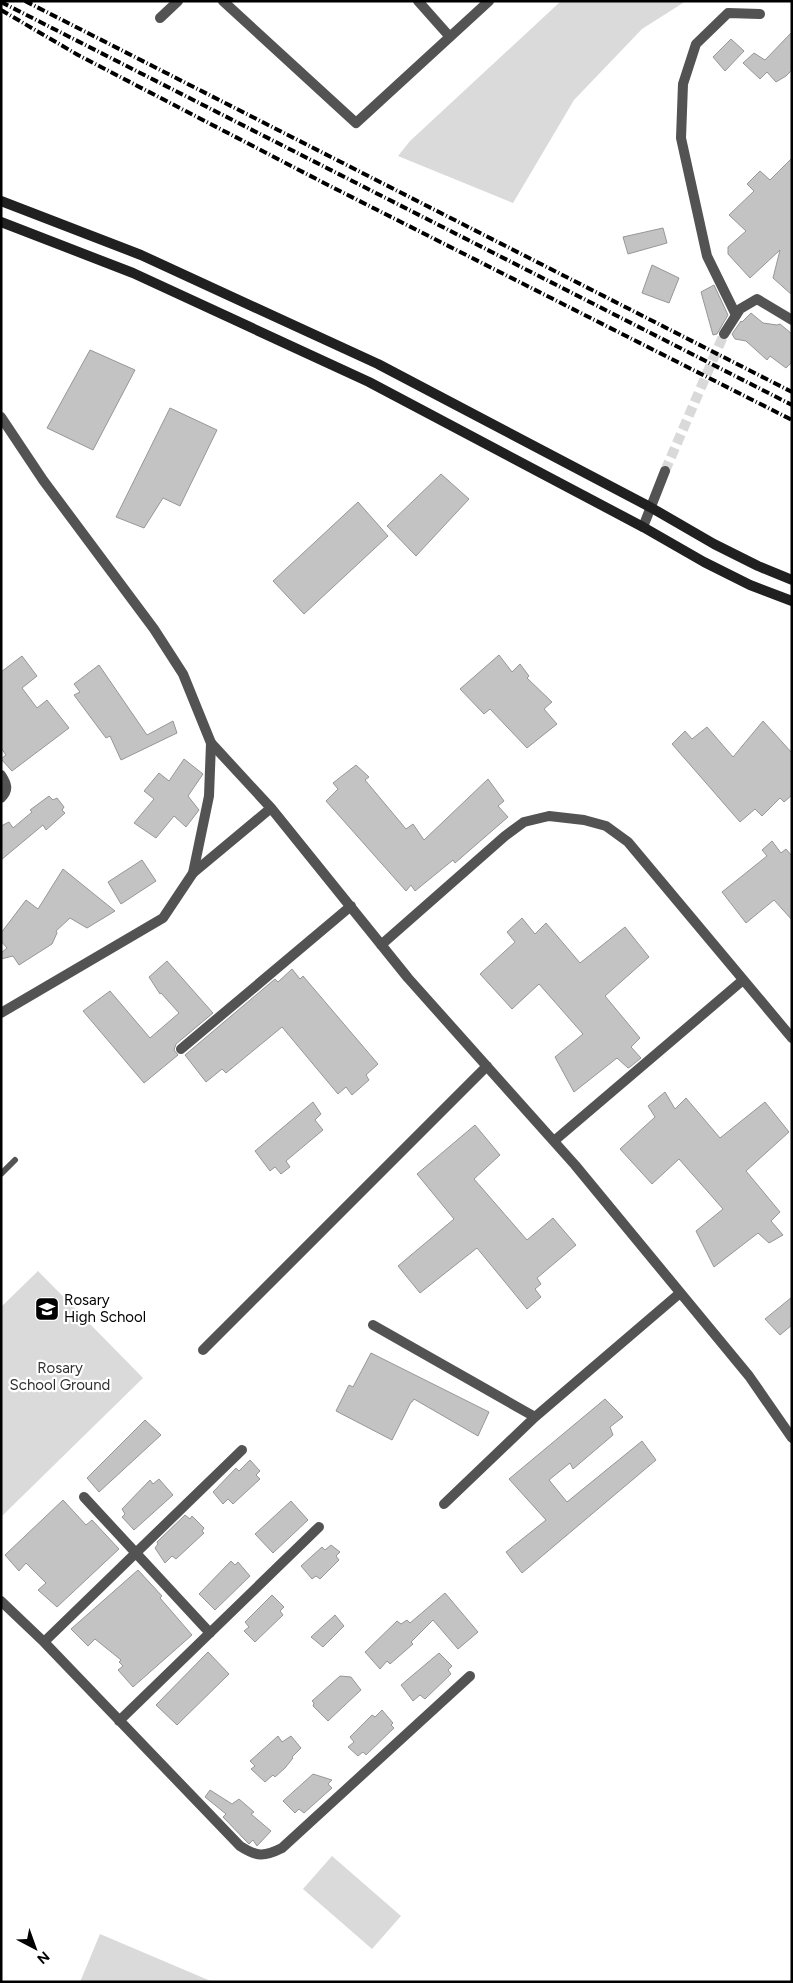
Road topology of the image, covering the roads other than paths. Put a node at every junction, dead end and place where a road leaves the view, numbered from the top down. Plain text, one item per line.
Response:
1 (178, 1) edge
2 (223, 1) edge
3 (418, 1) edge
4 (490, 1) edge
5 (760, 14) dead end
6 (160, 18) dead end
7 (450, 36) junction
8 (1, 201) edge
9 (1, 222) edge
10 (736, 315) junction
11 (792, 320) edge
12 (724, 334) tunnel mouth
13 (1, 417) edge
14 (664, 470) tunnel mouth
15 (650, 507) junction
16 (643, 526) junction
17 (792, 580) edge
18 (792, 601) edge
19 (211, 743) junction
20 (1, 775) edge
21 (1, 798) edge
22 (271, 808) junction
23 (193, 873) junction
24 (351, 906) junction
25 (381, 944) junction
26 (743, 980) junction
27 (1, 1012) edge
28 (792, 1038) edge
29 (180, 1049) dead end
30 (487, 1066) junction
31 (554, 1141) junction
32 (15, 1160) dead end
33 (1, 1174) edge
34 (680, 1293) junction
35 (373, 1325) dead end
36 (203, 1350) dead end
37 (535, 1418) junction
38 (792, 1438) edge
39 (242, 1450) dead end
40 (84, 1497) dead end
41 (444, 1504) dead end
42 (319, 1528) dead end
43 (136, 1553) junction
44 (1, 1601) edge
45 (210, 1633) junction
46 (44, 1642) junction
47 (470, 1676) dead end
48 (119, 1721) junction

1 - 6 street
2 - 7 street
3 - 7 street
4 - 7 street
5 - 10 street
8 - 15 main road
9 - 16 main road
10 - 11 street
10 - 12 street
13 - 19 street
14 - 15 street
15 - 16 street
15 - 17 main road
16 - 18 main road
19 - 22 street
19 - 23 street
20 - 21 street
22 - 23 street
22 - 24 street
23 - 27 street
24 - 25 street
24 - 29 street
25 - 26 street
25 - 30 street
26 - 28 street
26 - 31 street
30 - 31 street
30 - 36 street
31 - 34 street
32 - 33 lane
34 - 37 street
34 - 38 street
35 - 37 street
37 - 41 street
39 - 43 street
40 - 43 street
42 - 45 street
43 - 45 street
43 - 46 street
44 - 46 street
45 - 48 street
46 - 48 street
47 - 48 street

